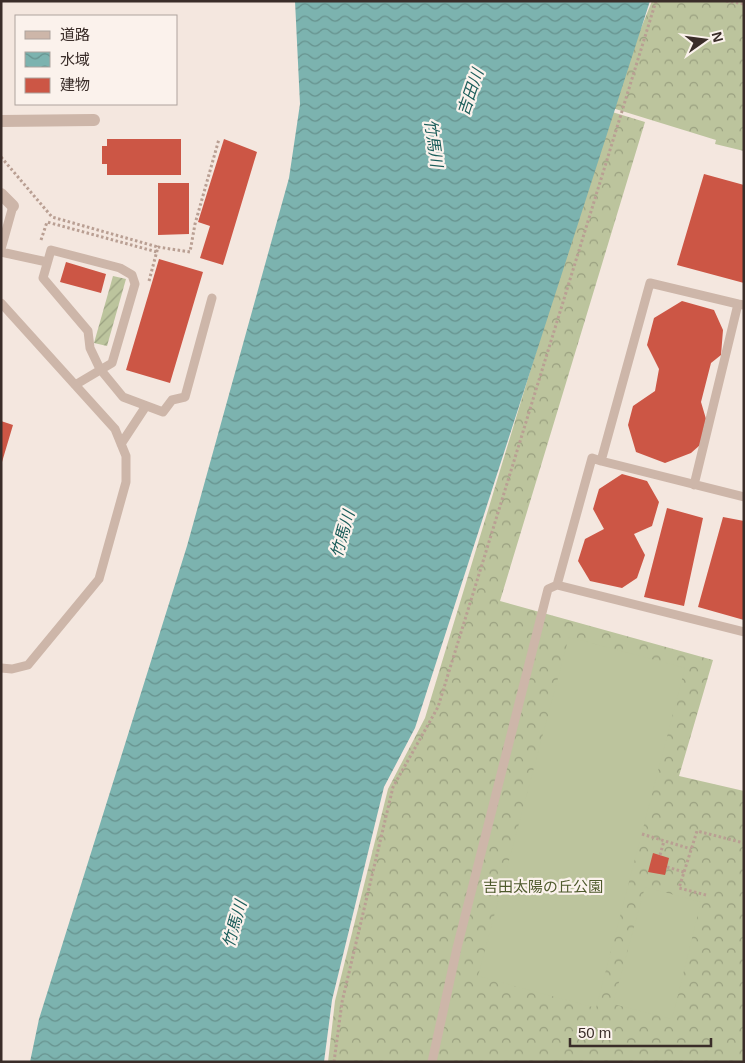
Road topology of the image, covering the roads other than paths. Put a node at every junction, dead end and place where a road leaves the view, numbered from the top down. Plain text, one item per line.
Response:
1 (1, 120) edge
2 (94, 120) dead end
3 (1, 194) edge
4 (12, 206) joint
5 (1, 250) edge
6 (48, 262) junction
7 (212, 298) dead end
8 (1, 302) edge
9 (741, 304) edge
10 (100, 369) junction
11 (75, 385) junction
12 (146, 406) junction
13 (121, 444) junction
14 (602, 461) junction
15 (694, 485) junction
16 (744, 497) edge
17 (557, 585) junction
18 (744, 632) edge
19 (1, 668) edge
20 (432, 1062) edge

1 - 2 street
3 - 4 street
4 - 5 lane
5 - 6 lane
6 - 10 lane
6 - 10 lane
7 - 12 lane
8 - 11 lane
9 - 14 lane
9 - 15 lane
10 - 11 lane
10 - 12 lane
11 - 13 lane
12 - 13 lane
13 - 19 lane
14 - 15 lane
14 - 17 lane
15 - 16 lane
17 - 18 lane
17 - 20 lane

